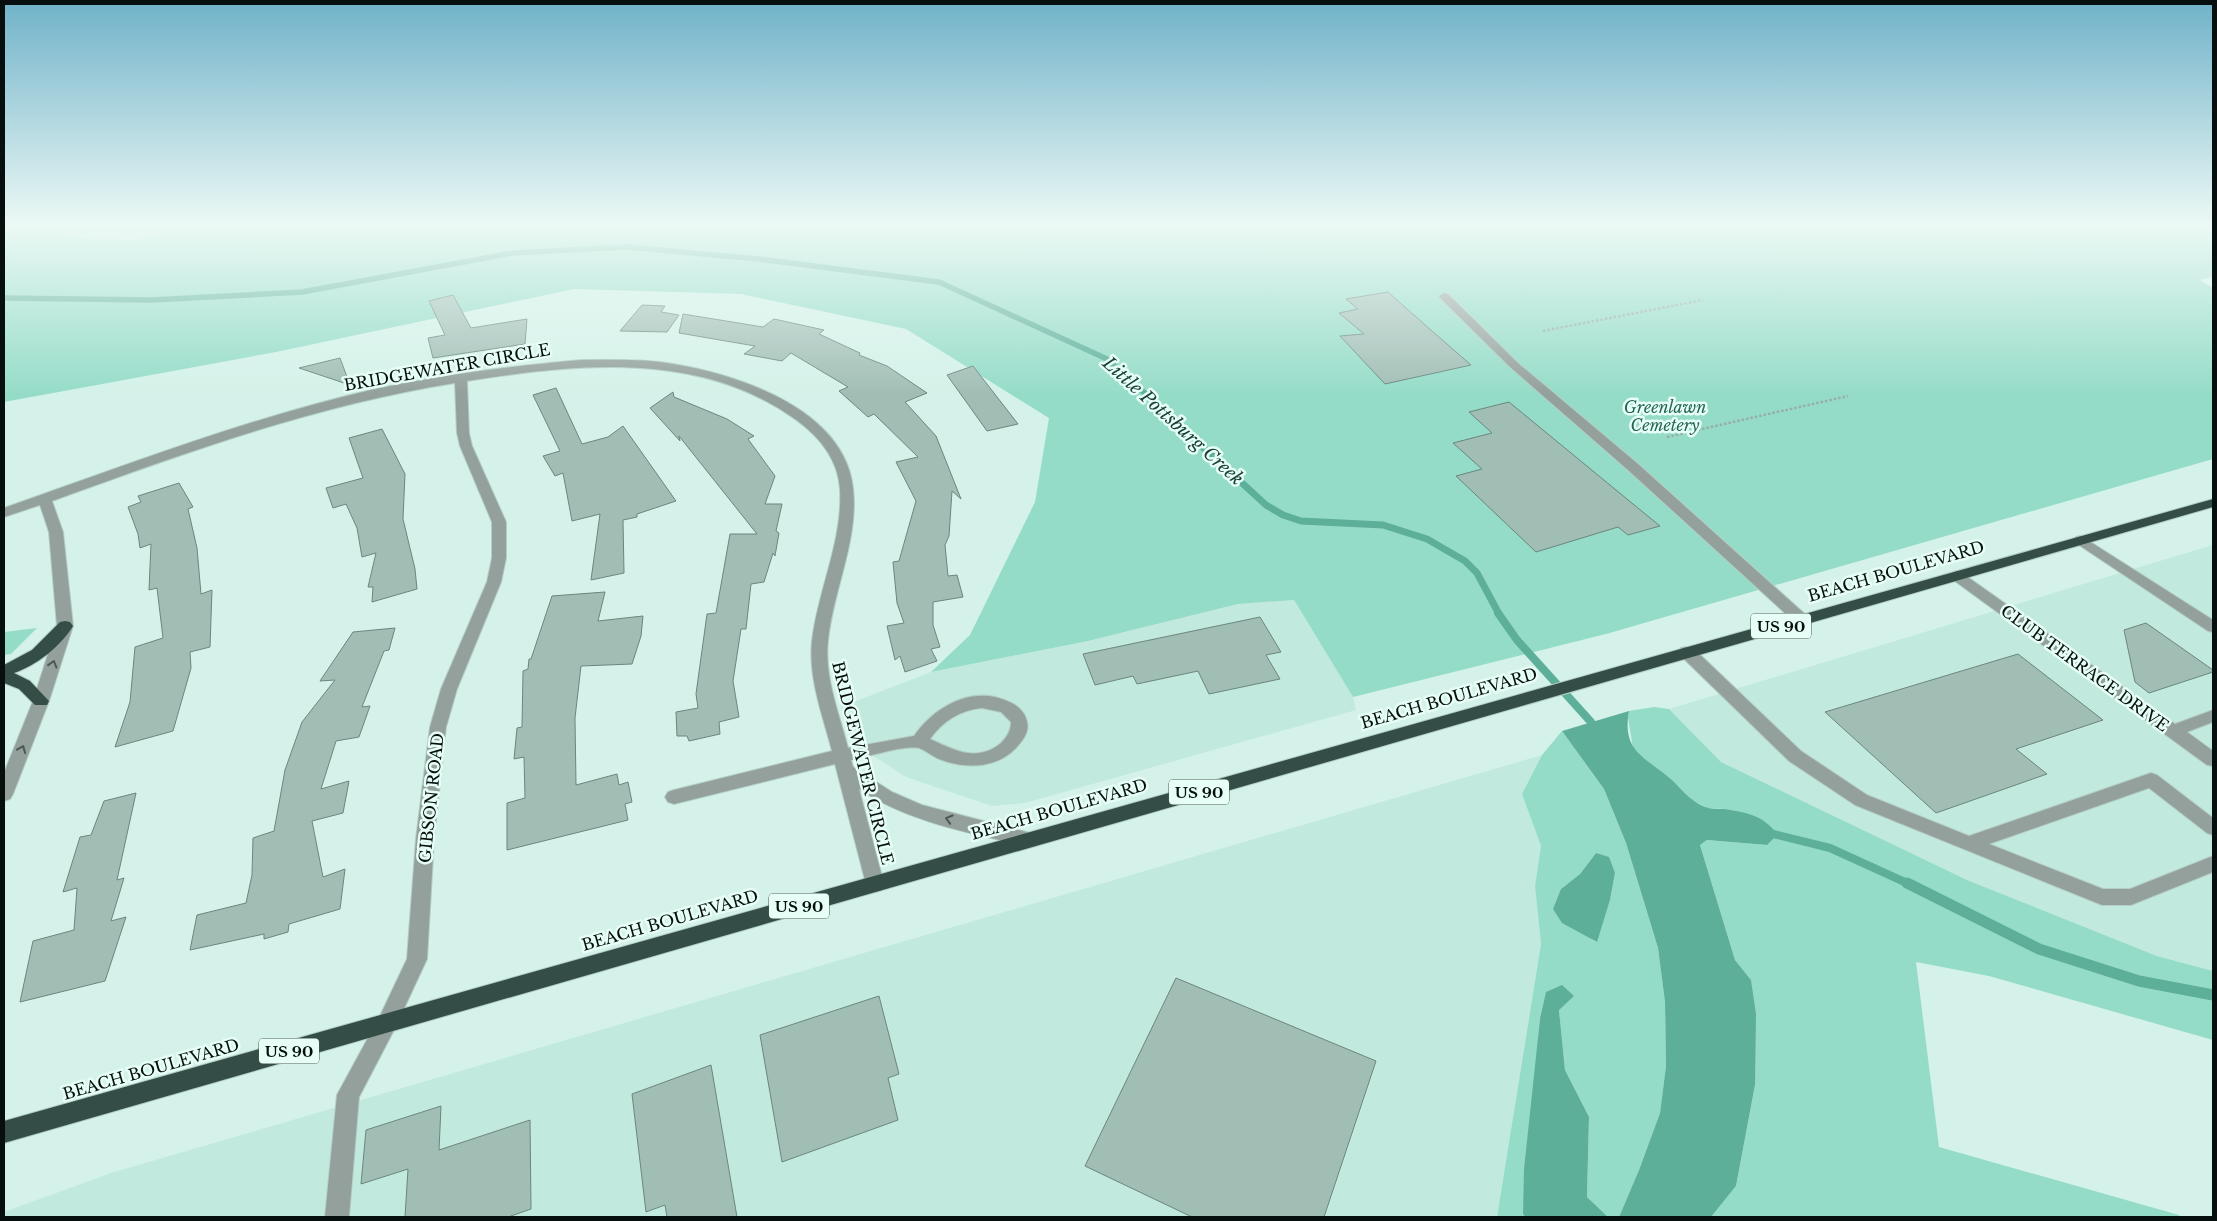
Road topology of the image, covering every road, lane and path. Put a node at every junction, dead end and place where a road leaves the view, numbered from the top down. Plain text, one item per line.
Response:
1 (1444, 296) dead end
2 (1703, 300) dead end
3 (1543, 331) dead end
4 (460, 379) junction
5 (1848, 396) dead end
6 (1667, 437) dead end
7 (44, 498) junction
8 (2213, 503) edge
9 (4, 513) edge
10 (2081, 540) junction
11 (1957, 576) junction
12 (1802, 620) junction
13 (65, 626) junction
14 (2213, 627) edge
15 (1688, 652) junction
16 (4, 670) edge
17 (4, 677) edge
18 (41, 702) junction
19 (2213, 716) edge
20 (2173, 731) junction
21 (920, 742) junction
22 (2213, 760) edge
23 (843, 763) junction
24 (4, 794) edge
25 (674, 797) dead end
26 (2213, 828) edge
27 (1030, 840) junction
28 (1969, 843) junction
29 (2213, 864) edge
30 (875, 884) junction
31 (386, 1023) junction
32 (4, 1132) edge
33 (337, 1217) edge

1 - 12 street
2 - 3 path
4 - 7 street, BRIDGEWATER CIRCLE
4 - 23 street, BRIDGEWATER CIRCLE
4 - 31 street, GIBSON ROAD
5 - 6 path
7 - 9 street, BRIDGEWATER CIRCLE
7 - 13 street
8 - 10 highway, BEACH BOULEVARD / US 90
10 - 11 highway, BEACH BOULEVARD / US 90
10 - 14 street
11 - 12 highway, BEACH BOULEVARD / US 90
11 - 20 street, CLUB TERRACE DRIVE
12 - 15 highway, BEACH BOULEVARD / US 90
13 - 16 highway
18 -> 13 street
15 - 27 highway, BEACH BOULEVARD / US 90
15 - 28 street
17 - 18 highway
24 -> 18 street
19 - 20 street
20 - 22 street, CLUB TERRACE DRIVE
21 - 21 street
21 - 23 street
23 - 25 street
27 -> 23 street
23 - 30 street, BRIDGEWATER CIRCLE
26 - 28 street
27 - 30 highway, BEACH BOULEVARD / US 90
28 - 29 street
30 - 31 highway, BEACH BOULEVARD / US 90
31 - 32 highway, BEACH BOULEVARD / US 90
31 - 33 street, GIBSON ROAD

